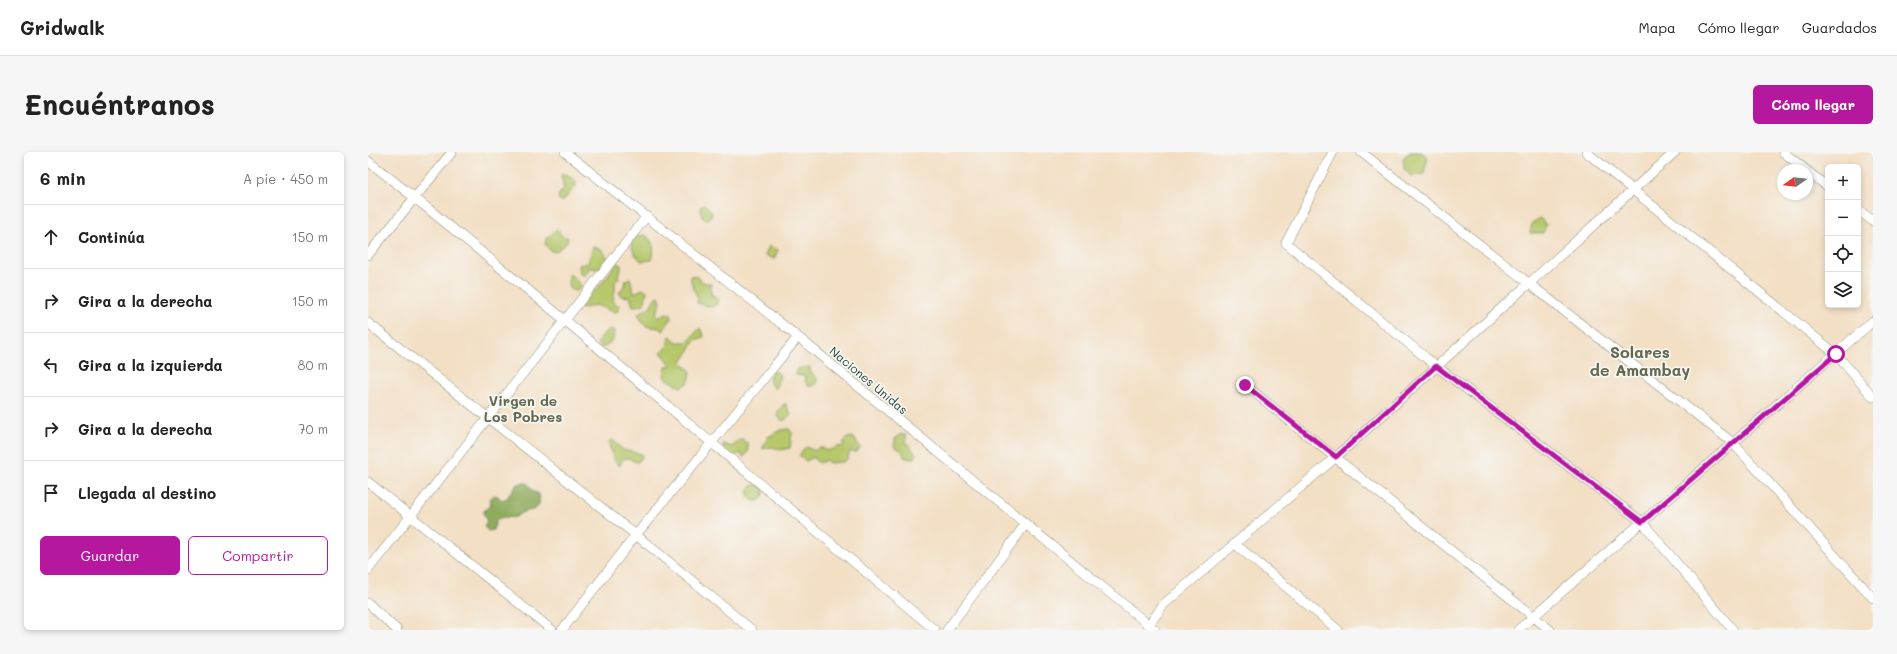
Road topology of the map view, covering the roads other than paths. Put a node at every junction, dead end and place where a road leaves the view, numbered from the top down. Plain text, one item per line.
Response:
1 (452, 152) edge
2 (564, 152) edge
3 (1334, 152) edge
4 (1361, 152) edge
5 (1586, 152) edge
6 (1675, 152) edge
7 (1783, 152) edge
8 (368, 161) edge
9 (1799, 164) edge
10 (1813, 175) edge
11 (1825, 185) edge
12 (1634, 189) junction
13 (415, 198) junction
14 (1861, 212) edge
15 (647, 216) junction
16 (1873, 221) edge
17 (368, 255) edge
18 (1529, 283) junction
19 (566, 321) junction
20 (1873, 321) edge
21 (368, 322) edge
22 (798, 337) junction
23 (1836, 354) junction
24 (1436, 366) junction
25 (1245, 385) dead end
26 (1873, 397) edge
27 (489, 418) junction
28 (710, 443) junction
29 (1733, 443) junction
30 (1336, 457) junction
31 (368, 482) edge
32 (412, 517) junction
33 (1642, 522) junction
34 (1025, 525) junction
35 (636, 535) junction
36 (1235, 544) junction
37 (368, 570) edge
38 (1873, 598) edge
39 (368, 603) edge
40 (1534, 616) junction
41 (1152, 627) edge
42 (397, 630) edge
43 (552, 630) edge
44 (562, 630) edge
45 (752, 630) edge
46 (935, 630) edge
47 (946, 630) edge
48 (1338, 630) edge
49 (1518, 630) edge
50 (1550, 630) edge
51 (1733, 630) edge

1 - 13 street
2 - 15 street, Naciones Unidas
3 - 24 street
4 - 18 street
5 - 12 street
6 - 12 street
7 - 9 street
8 - 13 street
10 - 11 street
12 - 18 street
12 - 23 street
13 - 17 street
13 - 19 street
14 - 16 street
15 - 19 street
15 - 22 street, Naciones Unidas
18 - 24 street
18 - 29 street
19 - 27 street
19 - 28 street
20 - 23 street
21 - 27 street
22 - 28 street
22 - 34 street, Naciones Unidas
23 - 26 street
23 - 29 street
24 - 30 street
24 - 33 street
25 - 30 street
27 - 32 street
27 - 35 street
28 - 35 street
28 - 46 street
29 - 33 street
29 - 38 street
30 - 36 street
30 - 40 street
31 - 32 street
32 - 37 street
32 - 43 street
33 - 40 street
33 - 51 street
34 - 41 street, Naciones Unidas
34 - 47 street
35 - 44 street
35 - 45 street
36 - 41 street
36 - 48 street
39 - 42 street
40 - 49 street
40 - 50 street

